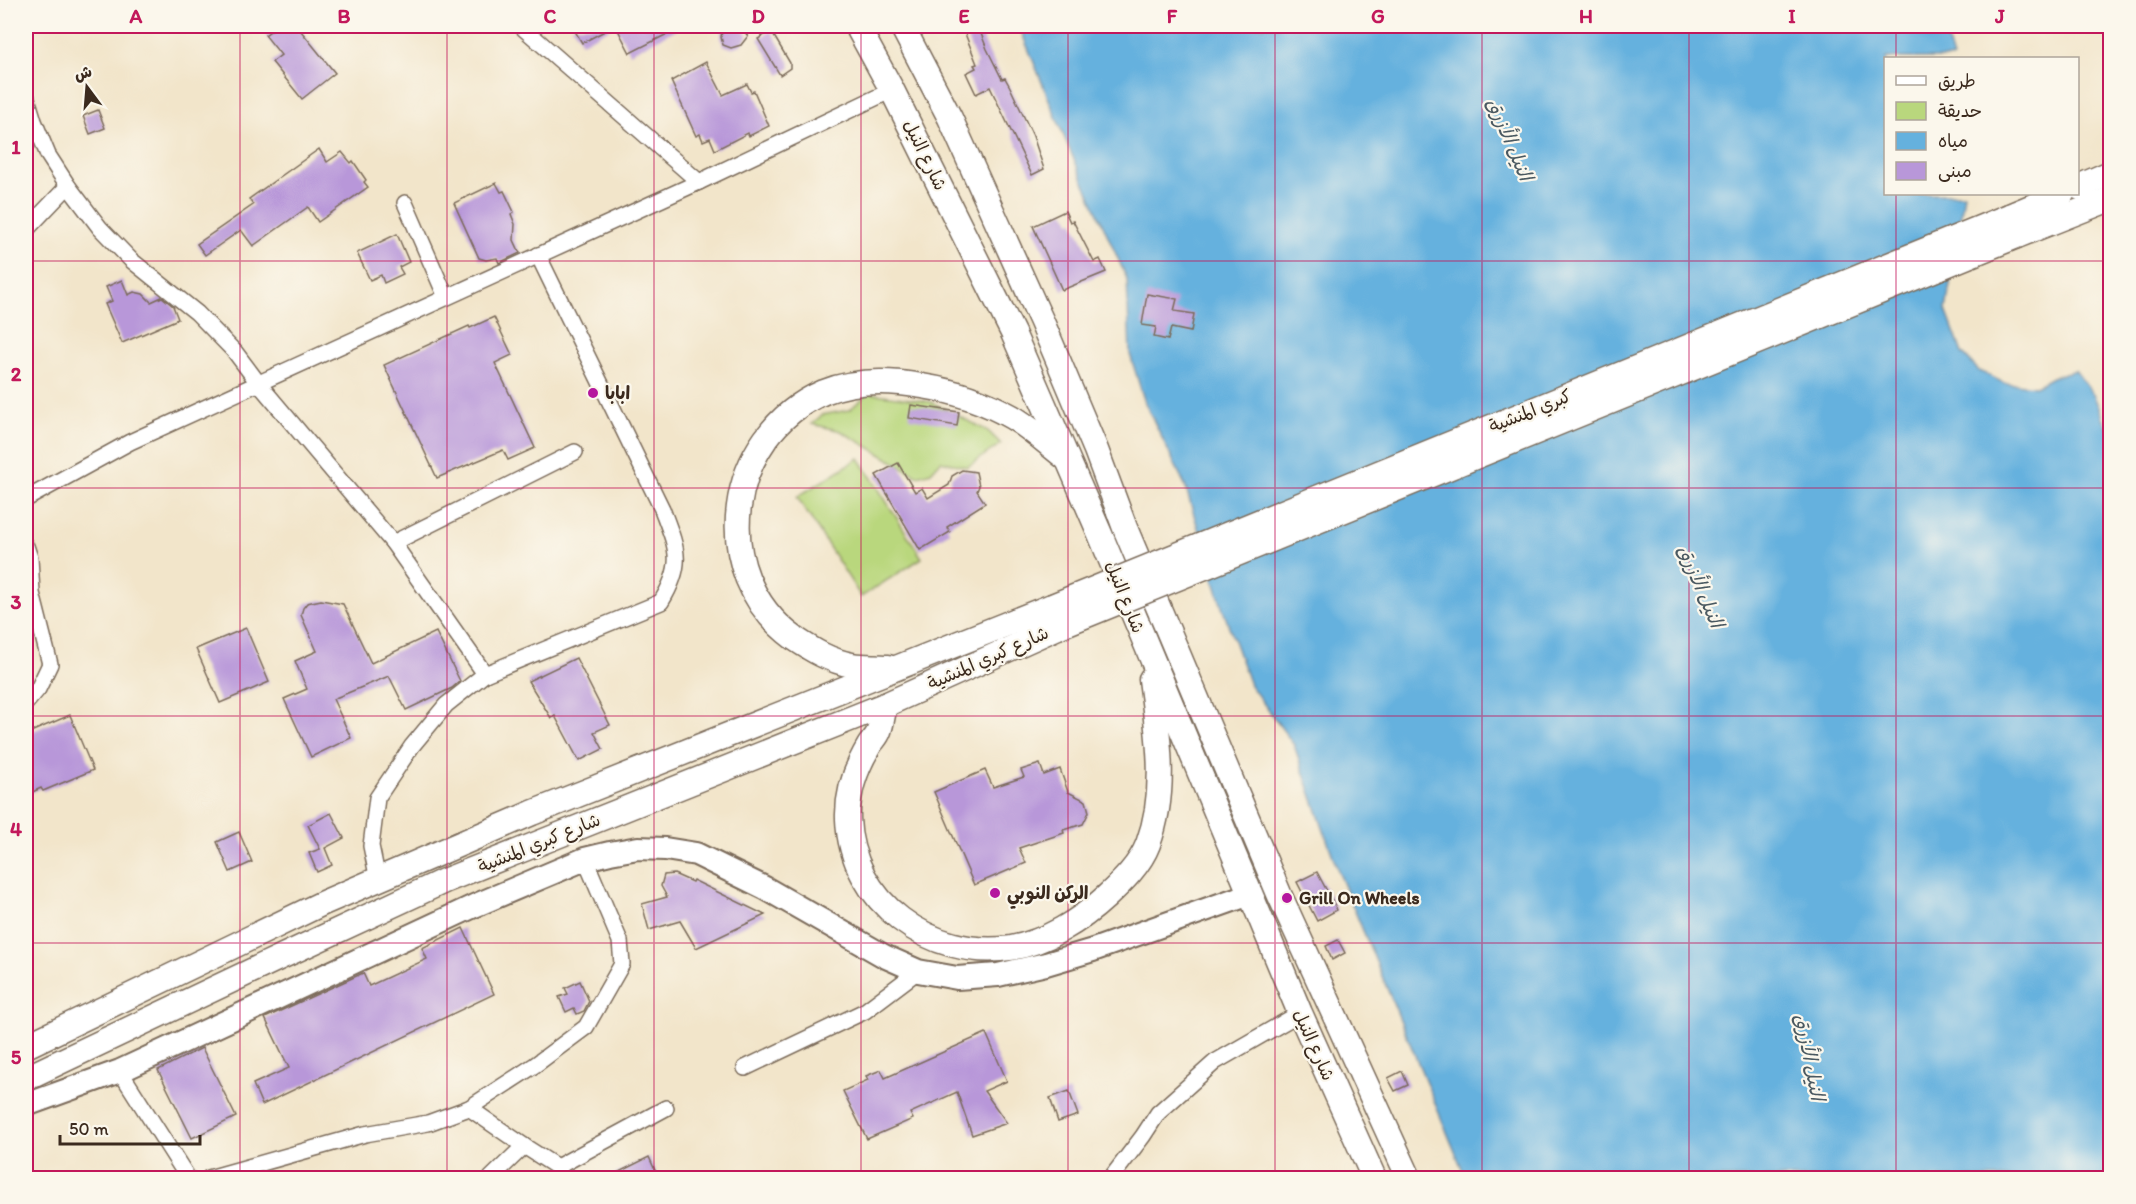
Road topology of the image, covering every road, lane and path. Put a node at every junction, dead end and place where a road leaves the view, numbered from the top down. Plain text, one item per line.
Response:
1 (521, 26) edge
2 (857, 26) edge
3 (902, 26) edge
4 (892, 90) junction
5 (26, 95) edge
6 (2110, 173) edge
7 (699, 182) junction
8 (68, 186) junction
9 (2079, 187) edge
10 (2060, 195) edge
11 (2110, 200) edge
12 (405, 203) dead end
13 (2013, 226) junction
14 (26, 230) edge
15 (538, 255) junction
16 (446, 297) junction
17 (259, 384) junction
18 (575, 452) dead end
19 (1068, 460) junction
20 (26, 499) edge
21 (393, 543) junction
22 (26, 546) edge
23 (1056, 616) junction
24 (1147, 649) junction
25 (896, 667) junction
26 (485, 675) junction
27 (26, 703) edge
28 (885, 705) junction
29 (585, 860) junction
30 (378, 880) junction
31 (1250, 894) junction
32 (918, 971) junction
33 (1300, 1013) junction
34 (26, 1046) edge
35 (745, 1068) dead end
36 (120, 1071) junction
37 (26, 1078) edge
38 (26, 1105) edge
39 (470, 1108) junction
40 (666, 1108) dead end
41 (524, 1146) junction
42 (560, 1173) edge
43 (188, 1179) edge
44 (209, 1179) edge
45 (491, 1179) edge
46 (1111, 1179) edge
47 (1374, 1179) edge
48 (1409, 1179) edge

1 - 7 street
2 - 4 main road, شارع النيل
3 - 48 main road, شارع النيل
4 - 7 street
4 - 19 main road, شارع النيل
5 - 8 street
6 - 9 main road
7 - 15 street
8 - 14 street
8 - 17 street
10 - 13 main road
11 - 13 main road
12 - 16 street
13 - 23 main road, كبري المنشية, bridge
15 - 16 street
15 - 26 street
16 - 17 street
17 - 20 street
17 - 21 street
18 - 21 street
19 - 24 main road, شارع النيل
19 - 25 main road
21 - 26 street
22 - 27 street
23 - 25 main road, شارع كبري المنشية
23 - 28 main road, شارع كبري المنشية
24 - 28 main road
24 - 31 main road, شارع النيل
25 - 30 main road, شارع كبري المنشية
26 - 30 street
28 - 37 main road, شارع كبري المنشية
29 - 32 street
29 - 36 street
29 - 39 street
30 - 34 main road, شارع كبري المنشية
31 - 32 street
31 - 33 main road, شارع النيل
32 - 35 street
33 - 46 street
33 - 47 main road, شارع النيل
36 - 38 street
36 - 43 street
39 - 41 street
39 - 44 street
40 - 42 street
41 - 42 street
41 - 45 street

